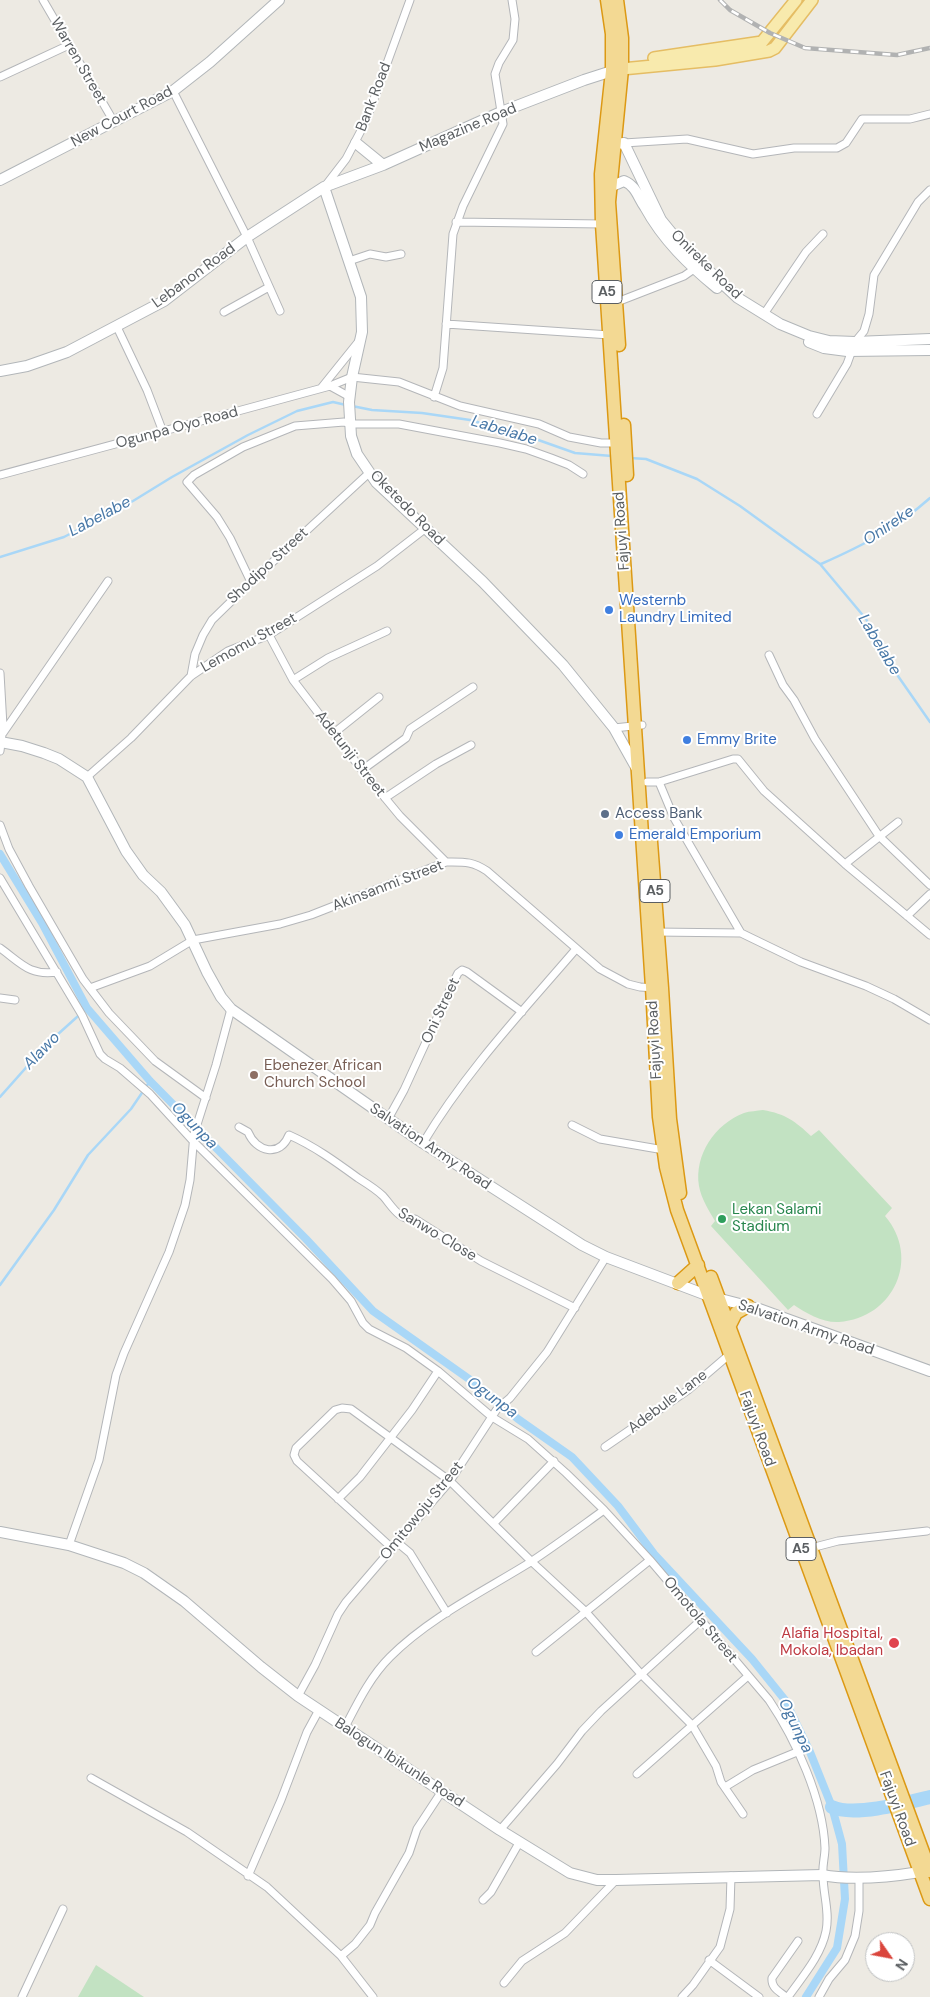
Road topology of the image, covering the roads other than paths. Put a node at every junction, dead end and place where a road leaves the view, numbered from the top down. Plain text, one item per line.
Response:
1 (44, 0) edge
2 (279, 0) edge
3 (410, 0) edge
4 (512, 0) edge
5 (608, 0) edge
6 (618, 0) edge
7 (796, 0) edge
8 (812, 0) edge
9 (758, 43) junction
10 (68, 45) junction
11 (769, 51) junction
12 (619, 67) junction
13 (0, 77) edge
14 (173, 91) junction
15 (501, 112) junction
16 (930, 114) edge
17 (114, 122) junction
18 (615, 141) junction
19 (356, 143) junction
20 (383, 165) junction
21 (0, 180) edge
22 (324, 187) junction
23 (610, 187) junction
24 (930, 190) edge
25 (456, 222) junction
26 (602, 224) junction
27 (823, 234) dead end
28 (247, 237) junction
29 (400, 254) dead end
30 (349, 261) junction
31 (694, 269) junction
32 (269, 287) junction
33 (617, 302) junction
34 (280, 311) dead end
35 (224, 312) dead end
36 (764, 314) junction
37 (446, 324) junction
38 (117, 326) junction
39 (610, 335) junction
40 (361, 338) junction
41 (930, 339) edge
42 (855, 346) junction
43 (930, 350) edge
44 (0, 371) edge
45 (352, 377) junction
46 (326, 386) junction
47 (434, 397) junction
48 (349, 400) junction
49 (817, 414) dead end
50 (350, 422) junction
51 (163, 432) junction
52 (621, 447) junction
53 (370, 473) junction
54 (583, 474) dead end
55 (0, 475) edge
56 (426, 528) junction
57 (108, 581) dead end
58 (251, 582) junction
59 (387, 631) dead end
60 (269, 635) junction
61 (769, 655) dead end
62 (0, 674) edge
63 (192, 676) junction
64 (293, 680) junction
65 (473, 687) dead end
66 (379, 697) dead end
67 (639, 725) junction
68 (614, 728) junction
69 (334, 733) junction
70 (1, 742) edge
71 (471, 745) dead end
72 (637, 769) junction
73 (362, 770) junction
74 (87, 777) junction
75 (653, 782) junction
76 (384, 798) junction
77 (898, 822) dead end
78 (0, 825) edge
79 (878, 836) junction
80 (446, 862) junction
81 (845, 864) junction
82 (0, 878) edge
83 (930, 885) edge
84 (930, 894) edge
85 (907, 916) junction
86 (653, 932) junction
87 (741, 933) junction
88 (930, 935) edge
89 (193, 940) junction
90 (0, 948) edge
91 (576, 949) junction
92 (57, 972) junction
93 (90, 988) junction
94 (657, 988) junction
95 (0, 998) edge
96 (15, 1000) dead end
97 (231, 1010) junction
98 (522, 1012) junction
99 (930, 1020) edge
100 (206, 1098) junction
101 (388, 1119) junction
102 (572, 1125) dead end
103 (239, 1127) dead end
104 (194, 1137) junction
105 (423, 1143) junction
106 (664, 1150) junction
107 (606, 1257) junction
108 (698, 1265) junction
109 (678, 1283) junction
110 (714, 1298) junction
111 (748, 1306) junction
112 (575, 1308) junction
113 (729, 1326) junction
114 (730, 1354) junction
115 (438, 1371) junction
116 (930, 1371) edge
117 (492, 1417) junction
118 (390, 1437) junction
119 (605, 1447) dead end
120 (554, 1461) junction
121 (450, 1481) junction
122 (338, 1499) junction
123 (604, 1510) junction
124 (494, 1523) junction
125 (927, 1531) dead end
126 (0, 1532) edge
127 (69, 1545) junction
128 (396, 1546) junction
129 (810, 1548) junction
130 (650, 1560) junction
131 (531, 1561) junction
132 (585, 1612) junction
133 (447, 1613) junction
134 (701, 1620) junction
135 (536, 1652) dead end
136 (641, 1674) junction
137 (748, 1676) junction
138 (298, 1696) junction
139 (318, 1710) junction
140 (692, 1725) junction
141 (345, 1727) junction
142 (797, 1752) junction
143 (637, 1774) dead end
144 (91, 1778) dead end
145 (724, 1787) junction
146 (442, 1791) junction
147 (900, 1804) junction
148 (743, 1814) dead end
149 (500, 1830) junction
150 (519, 1843) junction
151 (925, 1871) edge
152 (822, 1875) junction
153 (248, 1876) junction
154 (731, 1876) junction
155 (855, 1877) junction
156 (616, 1880) junction
157 (930, 1899) edge
158 (483, 1900) dead end
159 (64, 1909) dead end
160 (798, 1941) dead end
161 (341, 1956) junction
162 (709, 1960) junction
163 (504, 1983) dead end
164 (22, 1997) edge
165 (373, 1997) edge
166 (682, 1997) edge
167 (760, 1997) edge
168 (787, 1997) edge
169 (819, 1997) edge

1 - 10 street, Warren Street
2 - 14 main road, New Court Road
3 - 19 street, Bank Road
4 - 15 street
5 - 12 highway, A5
6 - 12 highway, A5
7 - 9 main road
8 - 11 main road
9 - 11 main road
9 - 12 main road, Magazine Road
10 - 13 street
10 - 17 street, Warren Street
11 - 12 main road, Magazine Road
12 - 15 main road, Magazine Road
12 - 18 highway, A5
14 - 17 main road, New Court Road
14 - 28 street
15 - 20 main road, Magazine Road
15 - 25 street
16 - 18 street
17 - 21 main road, New Court Road
18 - 23 highway, Fajuyi Road / A5
18 - 26 highway, Fajuyi Road / A5
18 - 36 main road, Onireke Road
19 - 20 main road
19 - 22 street, Bank Road
20 - 22 main road, Magazine Road
22 - 28 main road, Lebanon Road
22 - 30 main road, Oketedo Road
23 - 31 main road, Onireke Road
23 - 33 highway, Fajuyi Road / A5
24 - 42 street
25 - 26 street
25 - 37 street
26 - 39 highway, Fajuyi Road / A5
27 - 36 street
28 - 32 street
28 - 38 main road, Lebanon Road
29 - 30 street
30 - 40 main road, Oketedo Road
31 - 33 street
31 - 42 main road, Onireke Road
32 - 34 street
32 - 35 street
33 - 52 highway, Fajuyi Road / A5
36 - 42 main road, Onireke Road
37 - 39 street
37 - 47 street
38 - 44 main road, Lebanon Road
38 - 51 street
39 - 52 highway, Fajuyi Road / A5
40 - 45 main road, Oketedo Road
40 - 46 street
41 - 42 main road, Onireke Road
42 - 43 main road, Onireke Road
42 - 49 street
45 - 46 street, Ogunpa Oyo Road
45 - 47 street
45 - 48 main road, Oketedo Road
46 - 48 street
46 - 51 street, Ogunpa Oyo Road
47 - 52 street
48 - 50 main road, Oketedo Road
50 - 53 main road, Oketedo Road
50 - 54 street
50 - 58 street
51 - 55 street, Ogunpa Oyo Road
52 - 67 highway, Fajuyi Road / A5
53 - 56 main road, Oketedo Road
53 - 58 street, Shodipo Street
56 - 60 street, Lemomu Street
56 - 68 main road, Oketedo Road
57 - 70 street
58 - 63 street, Shodipo Street
59 - 64 street
60 - 63 street, Lemomu Street
60 - 64 street, Adetunji Street
61 - 79 street
62 - 70 street
63 - 74 street, Lemomu Street
64 - 69 street, Adetunji Street
65 - 73 street
66 - 69 street
67 - 68 street
67 - 72 highway, Fajuyi Road / A5
67 - 75 highway, Fajuyi Road / A5
68 - 72 main road, Oketedo Road
69 - 73 street, Adetunji Street
70 - 74 main road, Salvation Army Road
71 - 76 street
72 - 86 highway, Fajuyi Road / A5
73 - 76 street, Adetunji Street
74 - 89 main road, Salvation Army Road
75 - 81 street
75 - 86 highway, Fajuyi Road / A5
75 - 87 street
76 - 80 street, Adetunji Street
77 - 79 street
78 - 93 street
79 - 81 street
79 - 83 street
80 - 89 street, Akinsanmi Street
80 - 91 street, Akinsanmi Street
81 - 85 street
82 - 92 street, Omotola Street
84 - 85 street
85 - 88 street
86 - 87 street
86 - 94 highway, Fajuyi Road / A5
87 - 99 street
89 - 93 street
89 - 97 main road, Salvation Army Road
90 - 92 street
91 - 94 street, Akinsanmi Street
91 - 98 street
92 - 104 street, Omotola Street
93 - 100 street
94 - 106 highway, Fajuyi Road / A5
94 - 110 highway, Fajuyi Road / A5
95 - 96 street
97 - 100 street
97 - 101 main road, Salvation Army Road
98 - 101 street, Oni Street
98 - 105 street
100 - 104 street
101 - 105 main road, Salvation Army Road
102 - 106 street
103 - 112 street, Sanwo Close
104 - 115 street, Omotola Street
104 - 127 street
105 - 107 main road, Salvation Army Road
106 - 108 highway, Fajuyi Road / A5
107 - 109 main road, Salvation Army Road
107 - 112 street, Omitowoju Street
108 - 109 highway
108 - 110 highway, Fajuyi Road / A5
109 - 110 main road, Salvation Army Road
110 - 111 main road, Salvation Army Road
110 - 113 highway, Fajuyi Road / A5
110 - 114 highway, Fajuyi Road / A5
111 - 113 highway
111 - 116 main road, Salvation Army Road
112 - 117 street, Omitowoju Street
113 - 129 highway, Fajuyi Road / A5
114 - 119 street, Adebule Lane
114 - 147 highway, Fajuyi Road / A5
115 - 117 street, Omotola Street
115 - 118 street
117 - 120 street, Omotola Street
117 - 121 street, Omitowoju Street
118 - 121 street
118 - 122 street
118 - 122 street
120 - 123 street, Omotola Street
120 - 124 street
121 - 124 street
121 - 128 street, Omitowoju Street
122 - 128 street
123 - 130 street, Omotola Street
123 - 131 street
124 - 131 street
125 - 129 street
126 - 127 main road, Balogun Ibikunle Road
127 - 138 main road, Balogun Ibikunle Road
128 - 133 street
128 - 138 street, Omitowoju Street
129 - 147 highway, Fajuyi Road / A5
130 - 132 street
130 - 134 street, Omotola Street
131 - 132 street
131 - 133 street
132 - 135 street
132 - 136 street
133 - 141 street
134 - 136 street
134 - 137 street, Omotola Street
136 - 140 street
136 - 149 street
137 - 140 street
137 - 142 street, Omotola Street
138 - 139 main road, Balogun Ibikunle Road
139 - 141 main road, Balogun Ibikunle Road
139 - 153 street
140 - 143 street
140 - 145 street
141 - 146 main road, Balogun Ibikunle Road
142 - 145 street
142 - 152 street, Omotola Street
144 - 153 street
145 - 148 street
146 - 149 main road, Balogun Ibikunle Road
146 - 161 street
147 - 151 highway, Fajuyi Road / A5
149 - 150 main road, Balogun Ibikunle Road
150 - 156 main road, Balogun Ibikunle Road
150 - 158 street
151 - 155 main road
151 - 157 highway, Fajuyi Road / A5
152 - 154 main road, Balogun Ibikunle Road
152 - 155 main road, Balogun Ibikunle Road
152 - 168 street, Omotola Street
153 - 161 street
154 - 156 main road, Balogun Ibikunle Road
154 - 162 street
155 - 169 street
156 - 163 street
159 - 164 street
160 - 168 street
161 - 165 street
162 - 166 street
162 - 167 street

